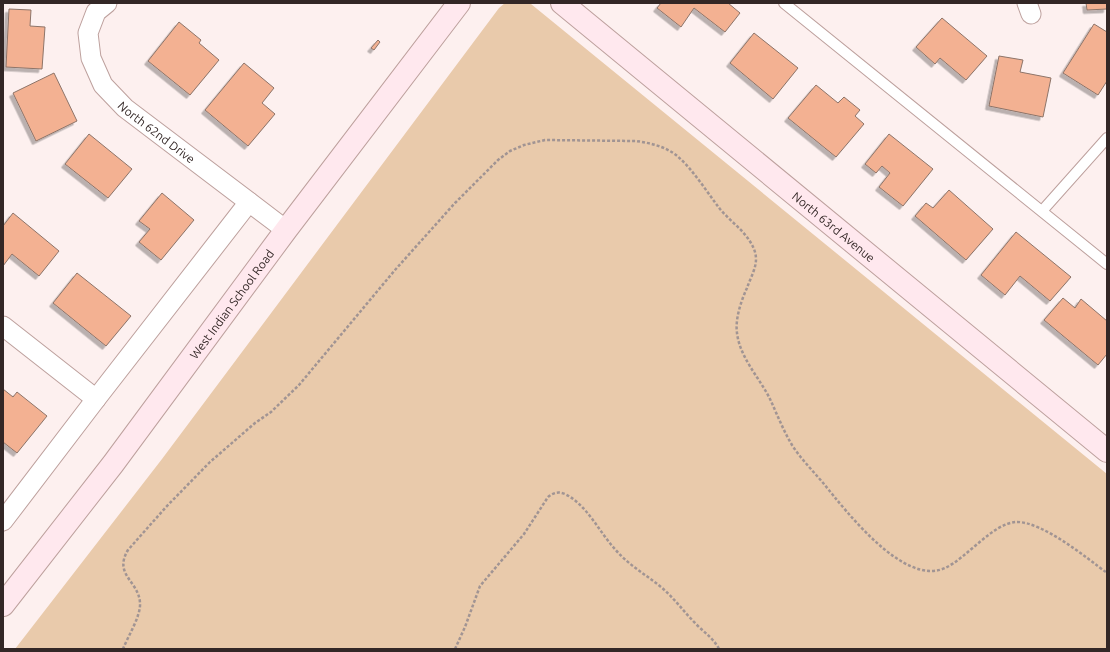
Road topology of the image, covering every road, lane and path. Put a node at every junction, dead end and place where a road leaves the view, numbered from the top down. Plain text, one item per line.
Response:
1 (107, 3) edge
2 (459, 3) edge
3 (562, 3) edge
4 (784, 3) edge
5 (1107, 138) edge
6 (249, 202) junction
7 (1042, 211) junction
8 (286, 230) junction
9 (1107, 264) edge
10 (3, 326) edge
11 (96, 399) junction
12 (1107, 451) edge
13 (3, 521) edge
14 (1107, 573) edge
15 (3, 605) edge
16 (123, 649) edge
17 (454, 649) edge
18 (720, 649) edge

1 - 6 street, North 62nd Drive
2 - 8 main road, West Indian School Road
3 - 12 main road, North 63rd Avenue
4 - 7 lane
5 - 7 lane
6 - 8 street, North 62nd Drive
6 - 11 street
7 - 9 lane
8 - 15 main road, West Indian School Road
10 - 11 street
11 - 13 street
14 - 16 path
17 - 18 path

